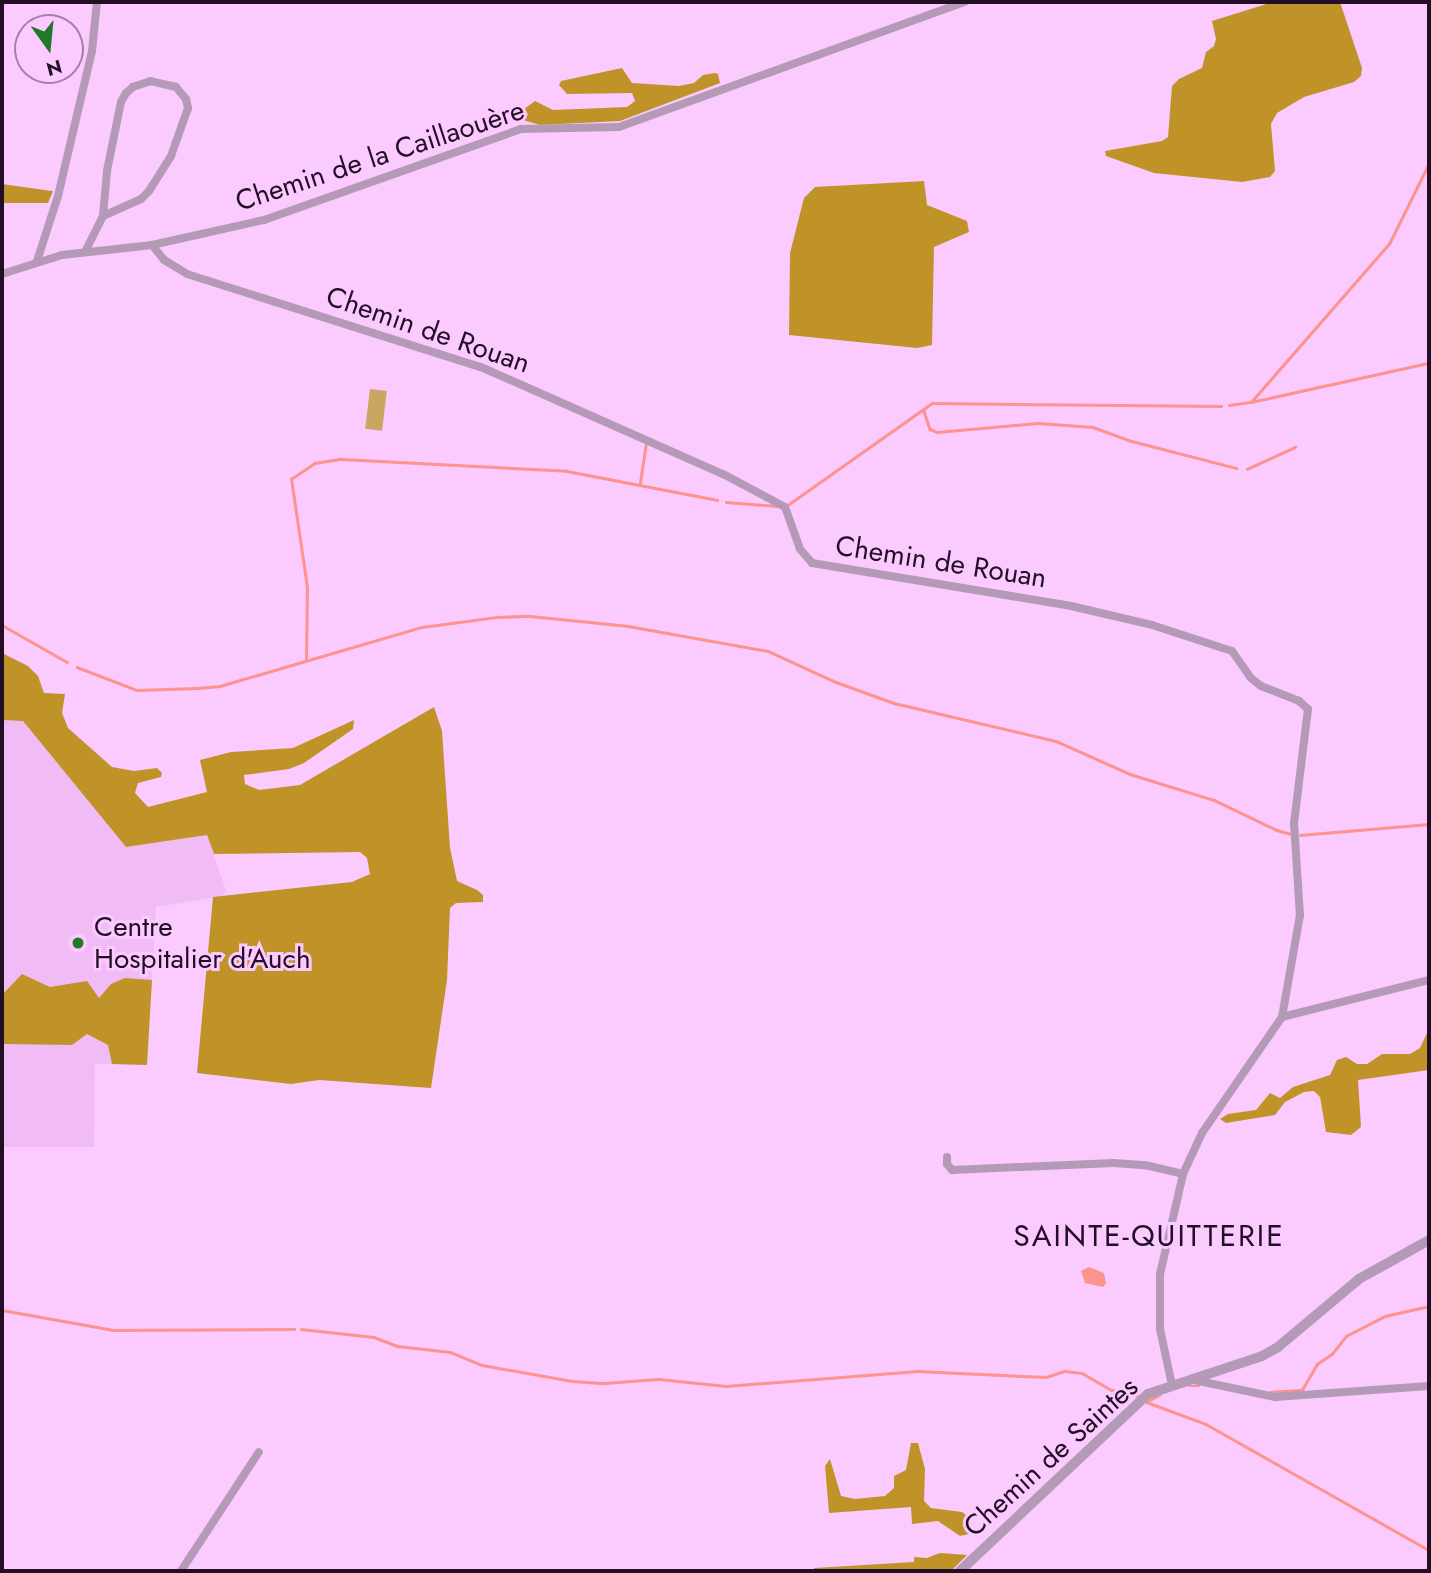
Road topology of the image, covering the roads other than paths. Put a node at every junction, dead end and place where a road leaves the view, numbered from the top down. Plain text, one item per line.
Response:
1 (97, 2) edge
2 (965, 2) edge
3 (103, 216) junction
4 (152, 245) junction
5 (85, 252) junction
6 (37, 261) junction
7 (2, 274) edge
8 (1429, 981) edge
9 (1282, 1017) junction
10 (947, 1157) dead end
11 (1183, 1174) junction
12 (1429, 1240) edge
13 (1191, 1379) junction
14 (1172, 1385) junction
15 (1429, 1387) edge
16 (259, 1452) dead end
17 (181, 1571) edge
18 (960, 1571) edge

1 - 6 street
2 - 4 street, Chemin de la Caillaouère
3 - 3 street
3 - 5 street
4 - 5 street, Chemin de la Caillaouère
4 - 9 street, Chemin de Rouan
5 - 6 street, Chemin de la Caillaouère
6 - 7 street, Chemin de la Caillaouère
8 - 9 street
9 - 11 street
10 - 11 street
11 - 14 street
12 - 13 street, Chemin de Saintes
13 - 14 street, Chemin de Saintes
13 - 15 street
14 - 18 street, Chemin de Saintes
16 - 17 street

